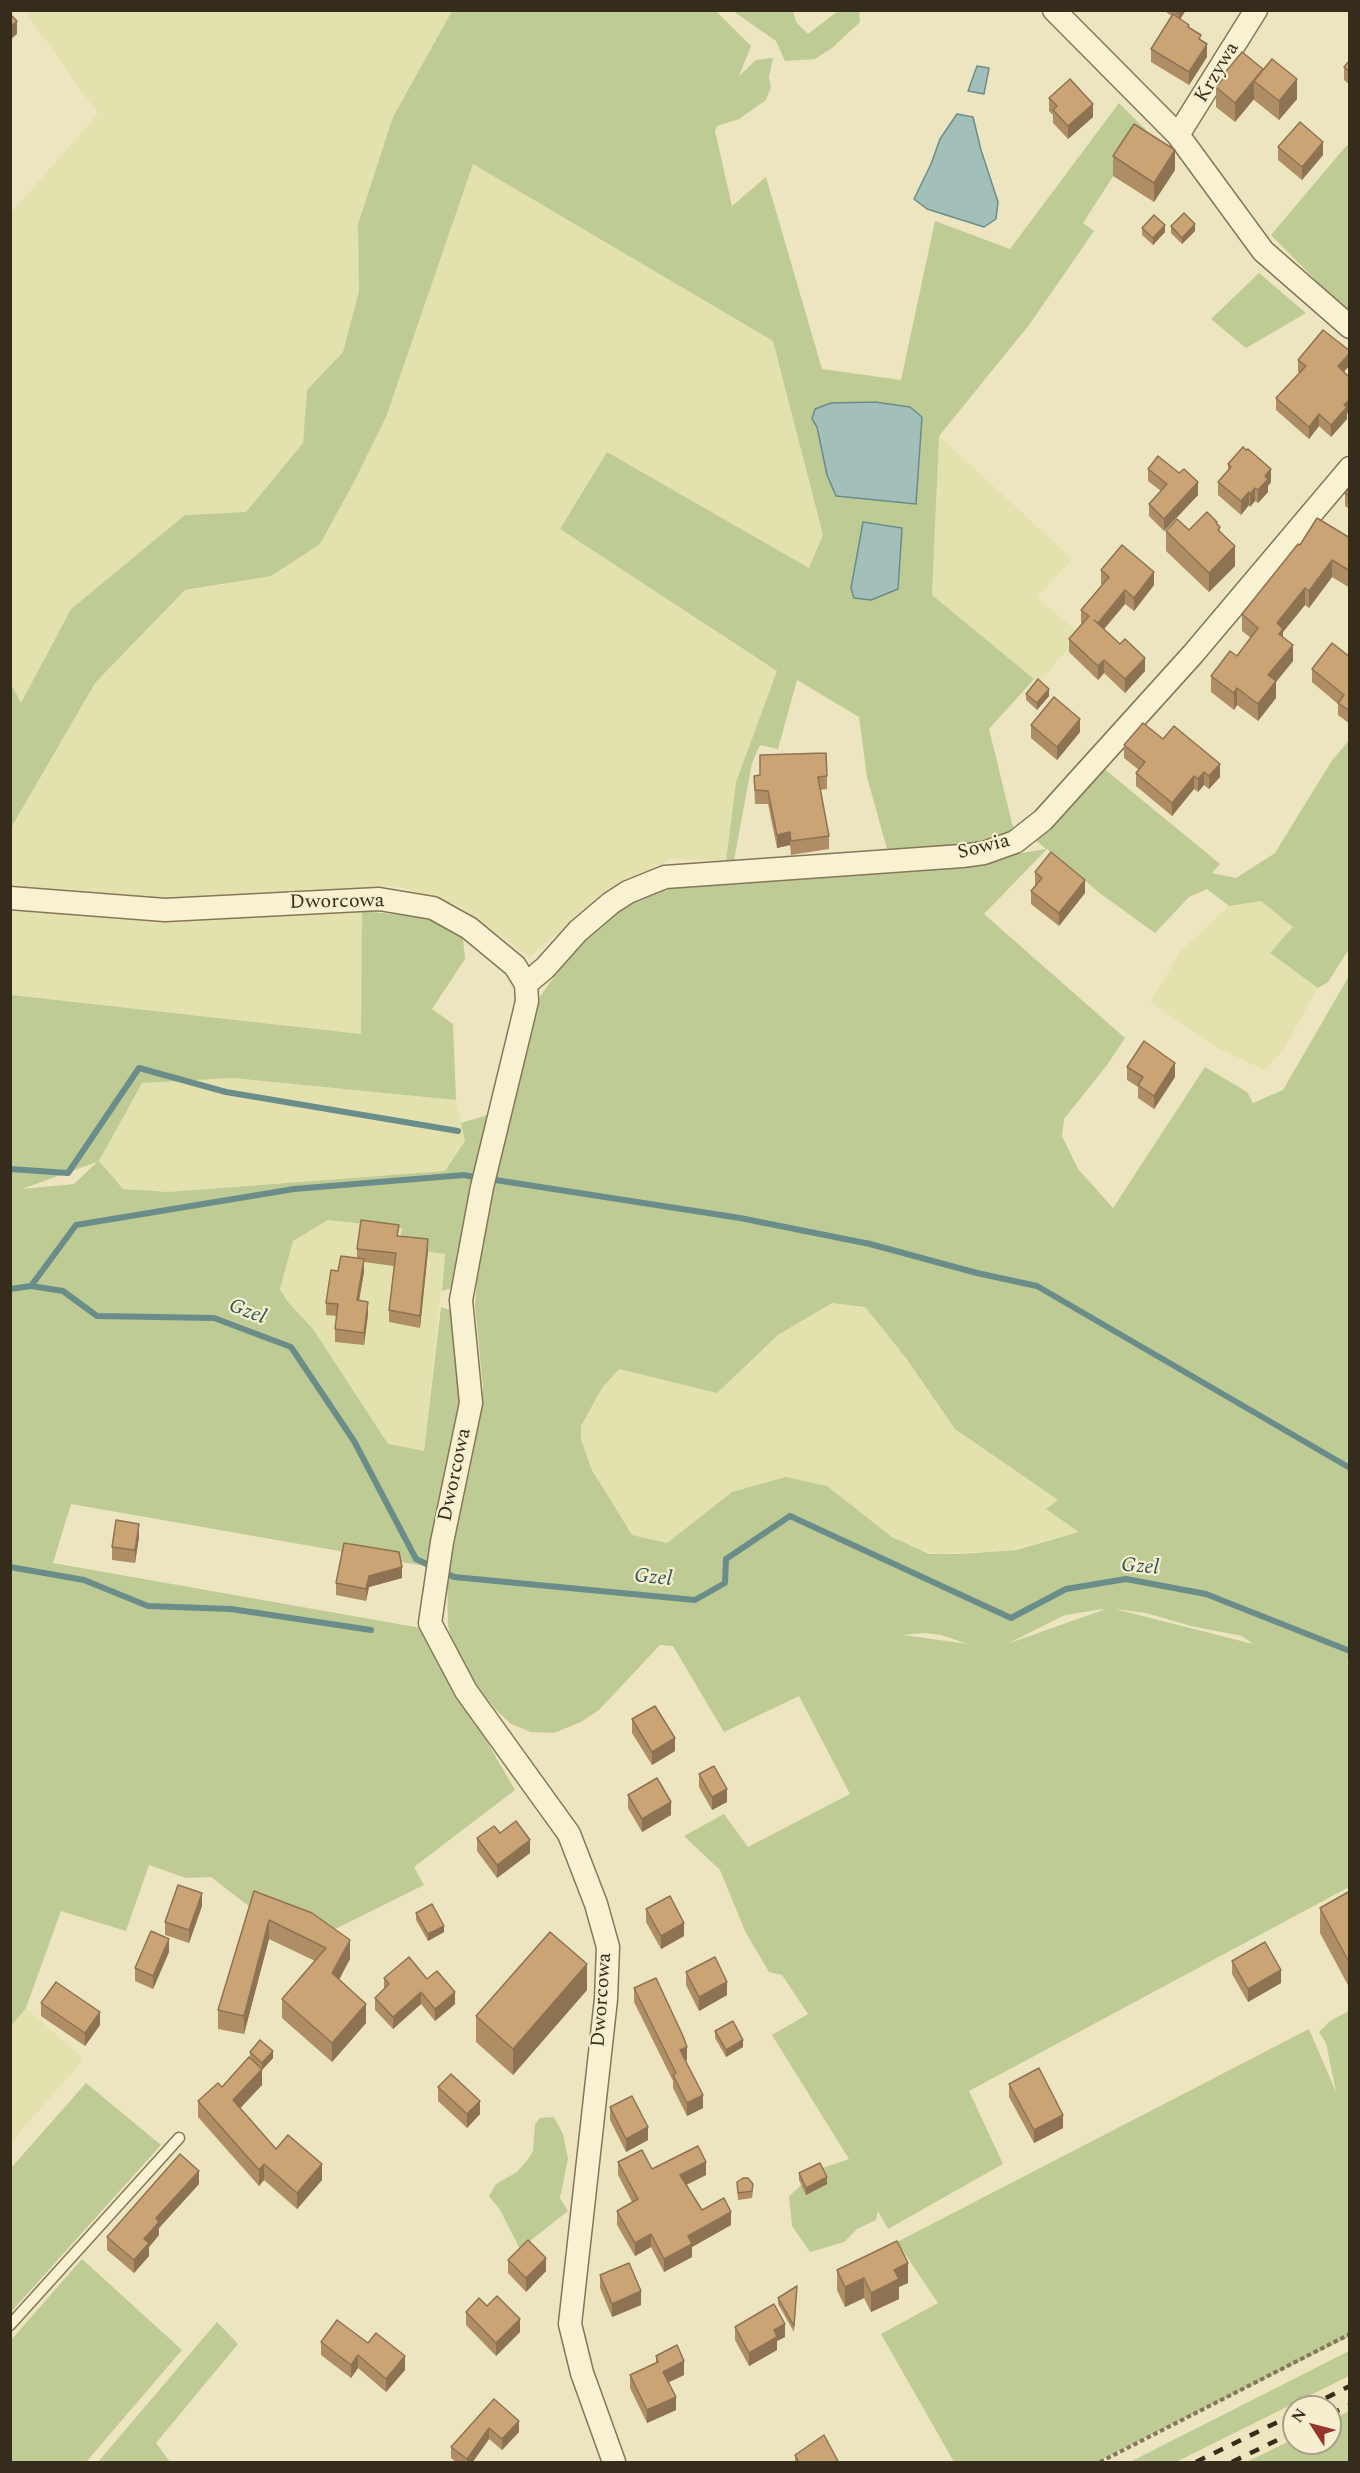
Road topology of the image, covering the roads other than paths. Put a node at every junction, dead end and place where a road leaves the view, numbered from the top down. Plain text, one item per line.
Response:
1 (1054, 10) edge
2 (1256, 10) edge
3 (1178, 135) junction
4 (1350, 327) edge
5 (1350, 468) edge
6 (10, 898) edge
7 (526, 984) junction
8 (179, 2138) dead end
9 (10, 2325) edge
10 (614, 2463) edge

1 - 3 street
2 - 3 street, Krzywa
3 - 4 street
5 - 7 street, Sowia
6 - 7 street, Dworcowa
7 - 10 street, Dworcowa
8 - 9 lane

